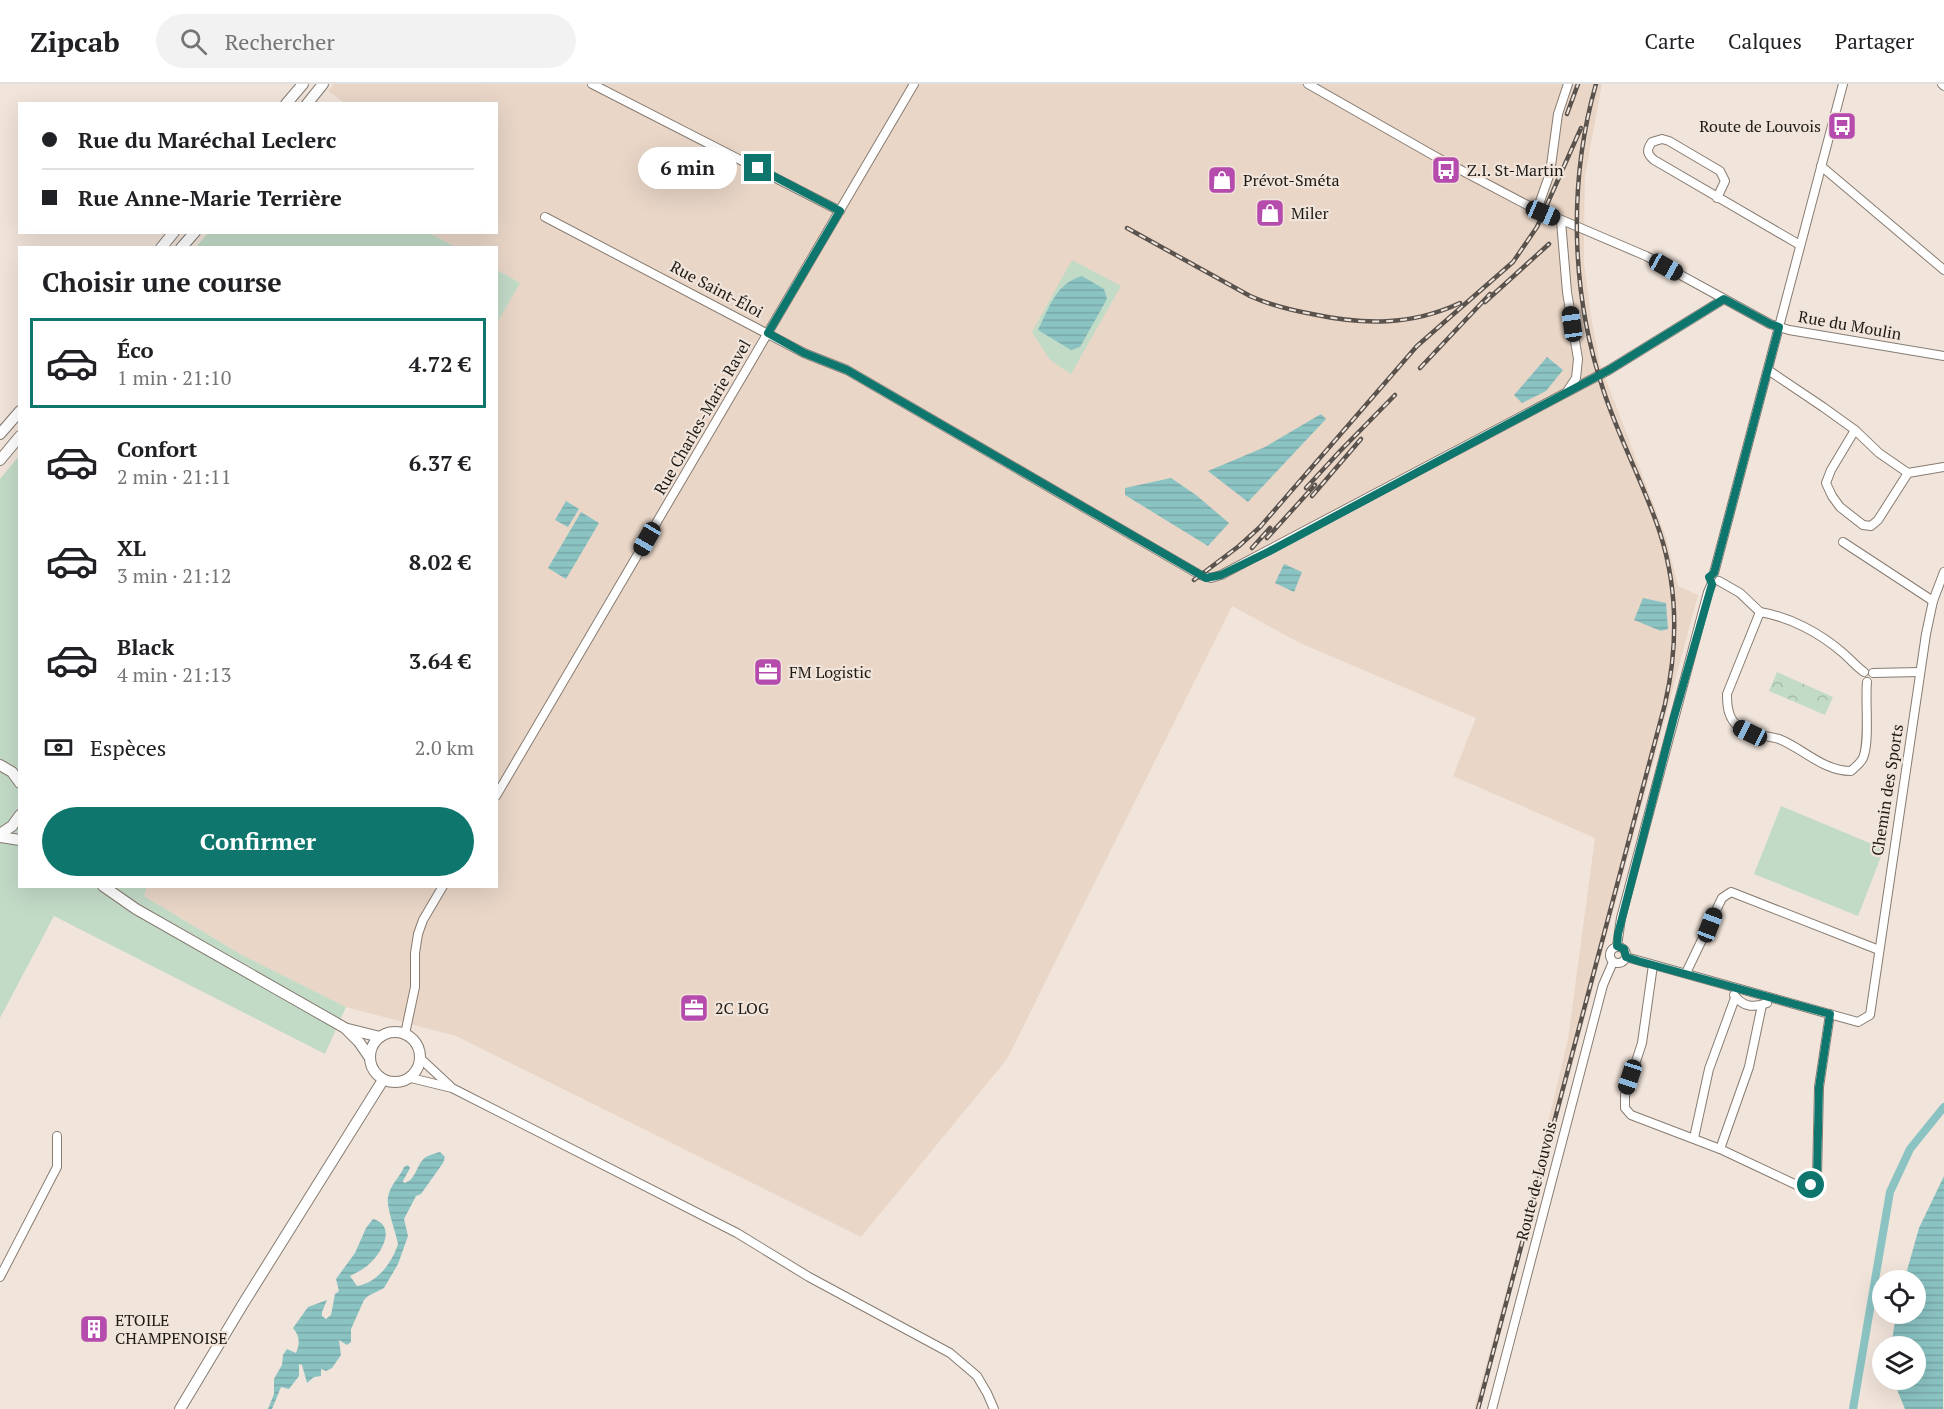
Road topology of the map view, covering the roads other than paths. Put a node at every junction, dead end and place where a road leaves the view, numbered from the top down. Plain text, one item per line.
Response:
1 (303, 84) edge
2 (323, 84) edge
3 (592, 84) edge
4 (914, 84) edge
5 (1308, 84) edge
6 (1568, 84) edge
7 (1843, 84) edge
8 (288, 102) edge
9 (309, 102) edge
10 (1821, 166) junction
11 (1717, 198) junction
12 (1537, 210) junction
13 (840, 211) junction
14 (545, 217) dead end
15 (1561, 221) junction
16 (172, 234) edge
17 (193, 234) edge
18 (1800, 245) junction
19 (163, 246) edge
20 (184, 246) edge
21 (1944, 270) edge
22 (1724, 299) junction
23 (1779, 327) junction
24 (768, 333) junction
25 (1944, 356) edge
26 (1768, 370) junction
27 (1563, 394) junction
28 (18, 413) edge
29 (1855, 430) junction
30 (2, 431) edge
31 (18, 436) edge
32 (18, 437) edge
33 (0, 454) edge
34 (0, 460) edge
35 (1944, 467) edge
36 (1908, 473) junction
37 (1843, 542) dead end
38 (1944, 572) edge
39 (1715, 579) junction
40 (1933, 601) junction
41 (1760, 612) junction
42 (1868, 672) junction
43 (1920, 672) junction
44 (0, 765) edge
45 (18, 780) edge
46 (498, 793) edge
47 (18, 818) edge
48 (0, 836) edge
49 (18, 840) edge
50 (106, 888) edge
51 (442, 888) edge
52 (1617, 946) junction
53 (1879, 950) junction
54 (1626, 957) junction
55 (1613, 962) junction
56 (1653, 965) junction
57 (1686, 973) junction
58 (1729, 987) junction
59 (1735, 998) junction
60 (1776, 1000) junction
61 (1762, 1005) junction
62 (1830, 1014) junction
63 (345, 1028) junction
64 (405, 1034) junction
65 (380, 1037) junction
66 (370, 1058) junction
67 (421, 1059) junction
68 (411, 1078) junction
69 (383, 1080) junction
70 (452, 1088) junction
71 (57, 1136) dead end
72 (1694, 1138) junction
73 (1720, 1149) junction
74 (0, 1277) edge
75 (180, 1409) edge
76 (993, 1409) edge
77 (1492, 1409) edge

1 - 8 main road
2 - 9 main road
3 - 13 street
4 - 13 street, Rue Charles-Marie Ravel
5 - 12 street, Rue du Moulin
6 - 12 street
7 - 10 street
10 - 18 street
10 - 21 street
11 - 11 street
11 - 18 street
12 - 15 street, Rue du Moulin
13 - 24 street, Rue Charles-Marie Ravel
14 - 24 street, Rue Saint-Éloi
15 - 22 street, Rue du Moulin
15 - 27 street
16 - 19 main road
17 - 20 main road
18 - 23 street
22 - 23 street, Rue du Moulin
22 - 27 street
23 - 25 street, Rue du Moulin
23 - 26 street
24 - 27 street, Rue Saint-Éloi
24 - 46 street, Rue Charles-Marie Ravel
26 - 29 street
26 - 39 street
28 - 30 main road
29 - 36 street
29 - 36 street
31 - 33 main road
32 - 34 main road
35 - 36 street
37 - 40 street
38 - 40 street, Chemin des Sports
39 - 41 street
39 - 52 street
40 - 43 street, Chemin des Sports
41 - 42 street
41 - 42 street
42 - 43 street
43 - 53 street, Chemin des Sports
44 - 45 main road
47 - 48 main road
48 - 49 main road
50 - 63 main road
51 - 64 street
52 - 54 street
52 - 55 street
53 - 57 street
53 - 62 street, Chemin des Sports
54 - 55 street
54 - 56 street
55 - 77 street, Route de Louvois
56 - 57 street
56 - 72 street
57 - 58 street
58 - 59 street
58 - 60 street
59 - 61 street
59 - 72 street
60 - 61 street
60 - 62 street
61 - 73 street
62 - 73 street
63 - 65 main road
63 - 66 main road
64 - 65 main road
64 - 67 main road
65 - 66 main road
66 - 69 main road
67 - 68 main road
67 - 70 street
68 - 69 main road
68 - 70 street
69 - 75 main road
70 - 76 street
71 - 74 street
72 - 73 street

